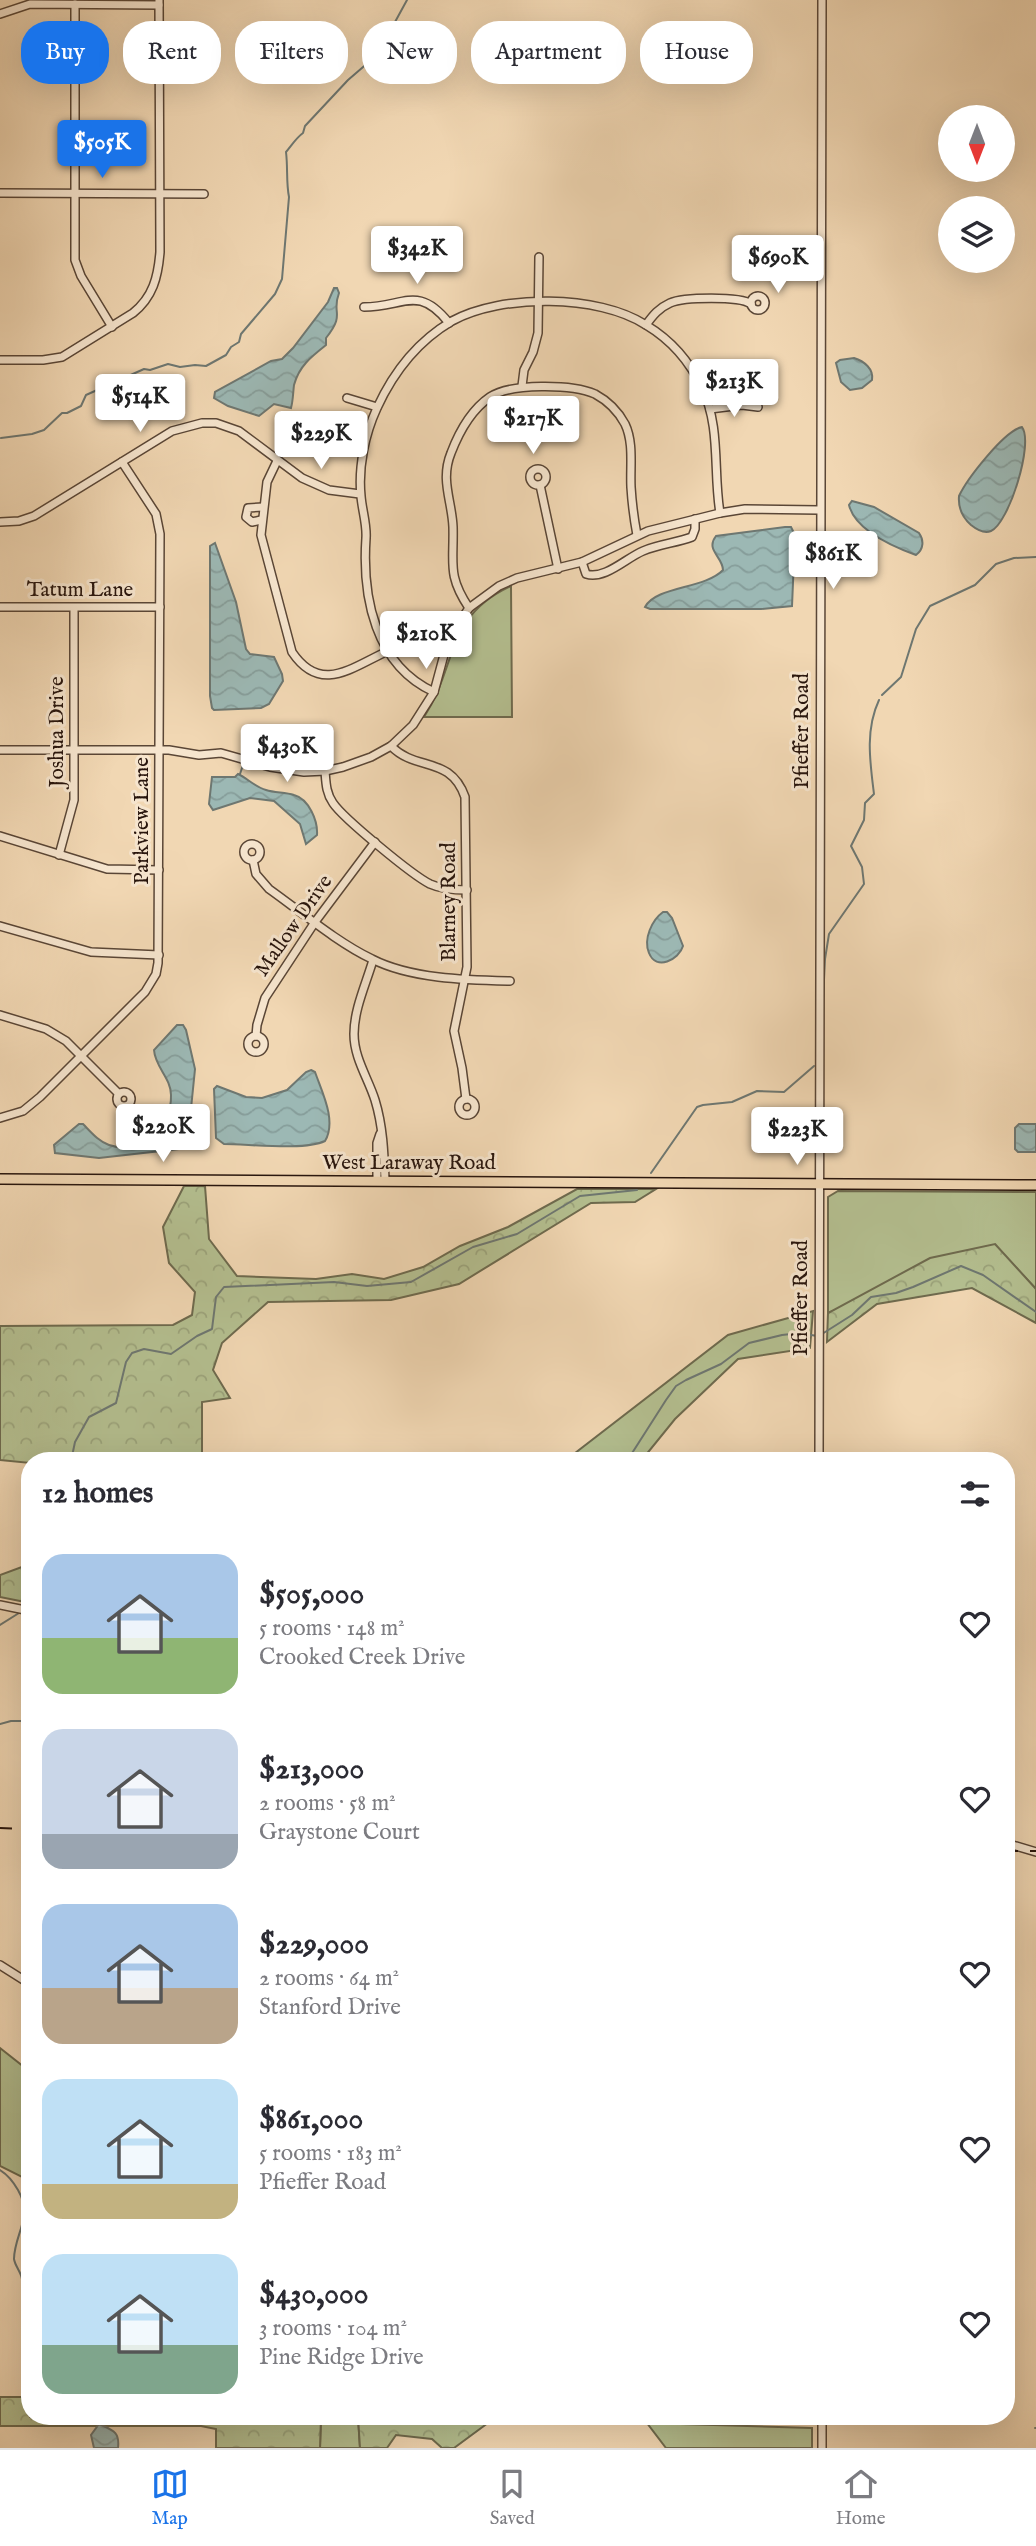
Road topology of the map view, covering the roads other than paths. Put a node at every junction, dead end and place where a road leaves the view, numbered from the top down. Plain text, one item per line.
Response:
1 (822, 0) edge
2 (159, 2) edge
3 (75, 4) junction
4 (0, 14) edge
5 (0, 194) edge
6 (75, 194) junction
7 (160, 194) junction
8 (204, 194) dead end
9 (539, 257) dead end
10 (538, 302) junction
11 (751, 304) dead end
12 (365, 307) dead end
13 (449, 323) junction
14 (646, 325) junction
15 (112, 327) junction
16 (0, 360) edge
17 (522, 386) junction
18 (347, 398) dead end
19 (377, 407) junction
20 (758, 407) dead end
21 (710, 410) junction
22 (277, 461) junction
23 (122, 462) junction
24 (540, 485) dead end
25 (360, 494) junction
26 (263, 507) junction
27 (819, 509) junction
28 (720, 513) junction
29 (695, 519) junction
30 (261, 520) junction
31 (0, 522) edge
32 (637, 535) junction
33 (582, 562) junction
34 (558, 569) junction
35 (0, 607) edge
36 (160, 607) junction
37 (74, 608) junction
38 (470, 608) junction
39 (388, 651) junction
40 (434, 692) junction
41 (391, 746) junction
42 (0, 750) edge
43 (75, 750) junction
44 (160, 750) junction
45 (325, 771) junction
46 (0, 836) edge
47 (375, 842) junction
48 (59, 855) junction
49 (253, 860) dead end
50 (159, 870) junction
51 (467, 890) junction
52 (315, 922) junction
53 (0, 926) edge
54 (159, 955) junction
55 (373, 960) junction
56 (465, 979) junction
57 (510, 981) dead end
58 (0, 1015) edge
59 (256, 1036) dead end
60 (81, 1056) junction
61 (119, 1094) dead end
62 (466, 1100) dead end
63 (0, 1118) edge
64 (0, 1179) edge
65 (381, 1180) junction
66 (818, 1182) junction
67 (1036, 1185) edge
68 (819, 1452) edge
69 (0, 1605) edge
70 (21, 1609) edge
71 (1015, 1846) edge
72 (1036, 1852) edge
73 (0, 1965) edge
74 (21, 1978) edge
75 (822, 2425) edge
76 (822, 2448) edge

1 - 27 street, Pfieffer Road
2 - 3 street
2 - 7 street
3 - 4 street
3 - 6 street
5 - 6 street
6 - 7 street
6 - 15 street
7 - 8 street
7 - 15 street
9 - 10 street
10 - 13 street
10 - 14 street
10 - 17 street
11 - 14 street
12 - 13 street
13 - 19 street
14 - 21 street
15 - 16 street
17 - 32 street
17 - 38 street
18 - 19 street
19 - 25 street
20 - 21 street
21 - 28 street
22 - 23 street
22 - 25 street
22 - 26 street
23 - 31 street
23 - 36 street, Parkview Lane
24 - 34 street
25 - 39 street
26 - 30 street
26 - 30 street
27 - 28 street
27 - 66 street, Pfieffer Road
28 - 29 street
29 - 32 street
29 - 33 street
30 - 39 street
32 - 33 street
33 - 34 street
34 - 38 street
35 - 37 street, Tatum Lane
36 - 37 street, Tatum Lane
36 - 44 street, Parkview Lane
37 - 43 street, Joshua Drive
38 - 40 street
39 - 40 street
40 - 41 street
41 - 45 street
41 - 51 street, Blarney Road
42 - 43 street
43 - 44 street
43 - 48 street, Joshua Drive
44 - 45 street
44 - 50 street, Parkview Lane
45 - 47 street
46 - 48 street
47 - 51 street
47 - 52 street, Mallow Drive
48 - 50 street
49 - 52 street
50 - 54 street, Parkview Lane
51 - 56 street, Blarney Road
52 - 55 street
52 - 59 street, Mallow Drive
53 - 54 street
54 - 60 street, Parkview Lane
55 - 56 street
55 - 65 street
56 - 57 street
56 - 62 street, Blarney Road
58 - 60 street
60 - 61 street
60 - 63 street, Parkview Lane
64 - 65 main road, West Laraway Road
65 - 66 main road, West Laraway Road
66 - 67 main road, West Laraway Road
66 - 68 street, Pfieffer Road
69 - 70 street
71 - 72 street
73 - 74 street
75 - 76 street

